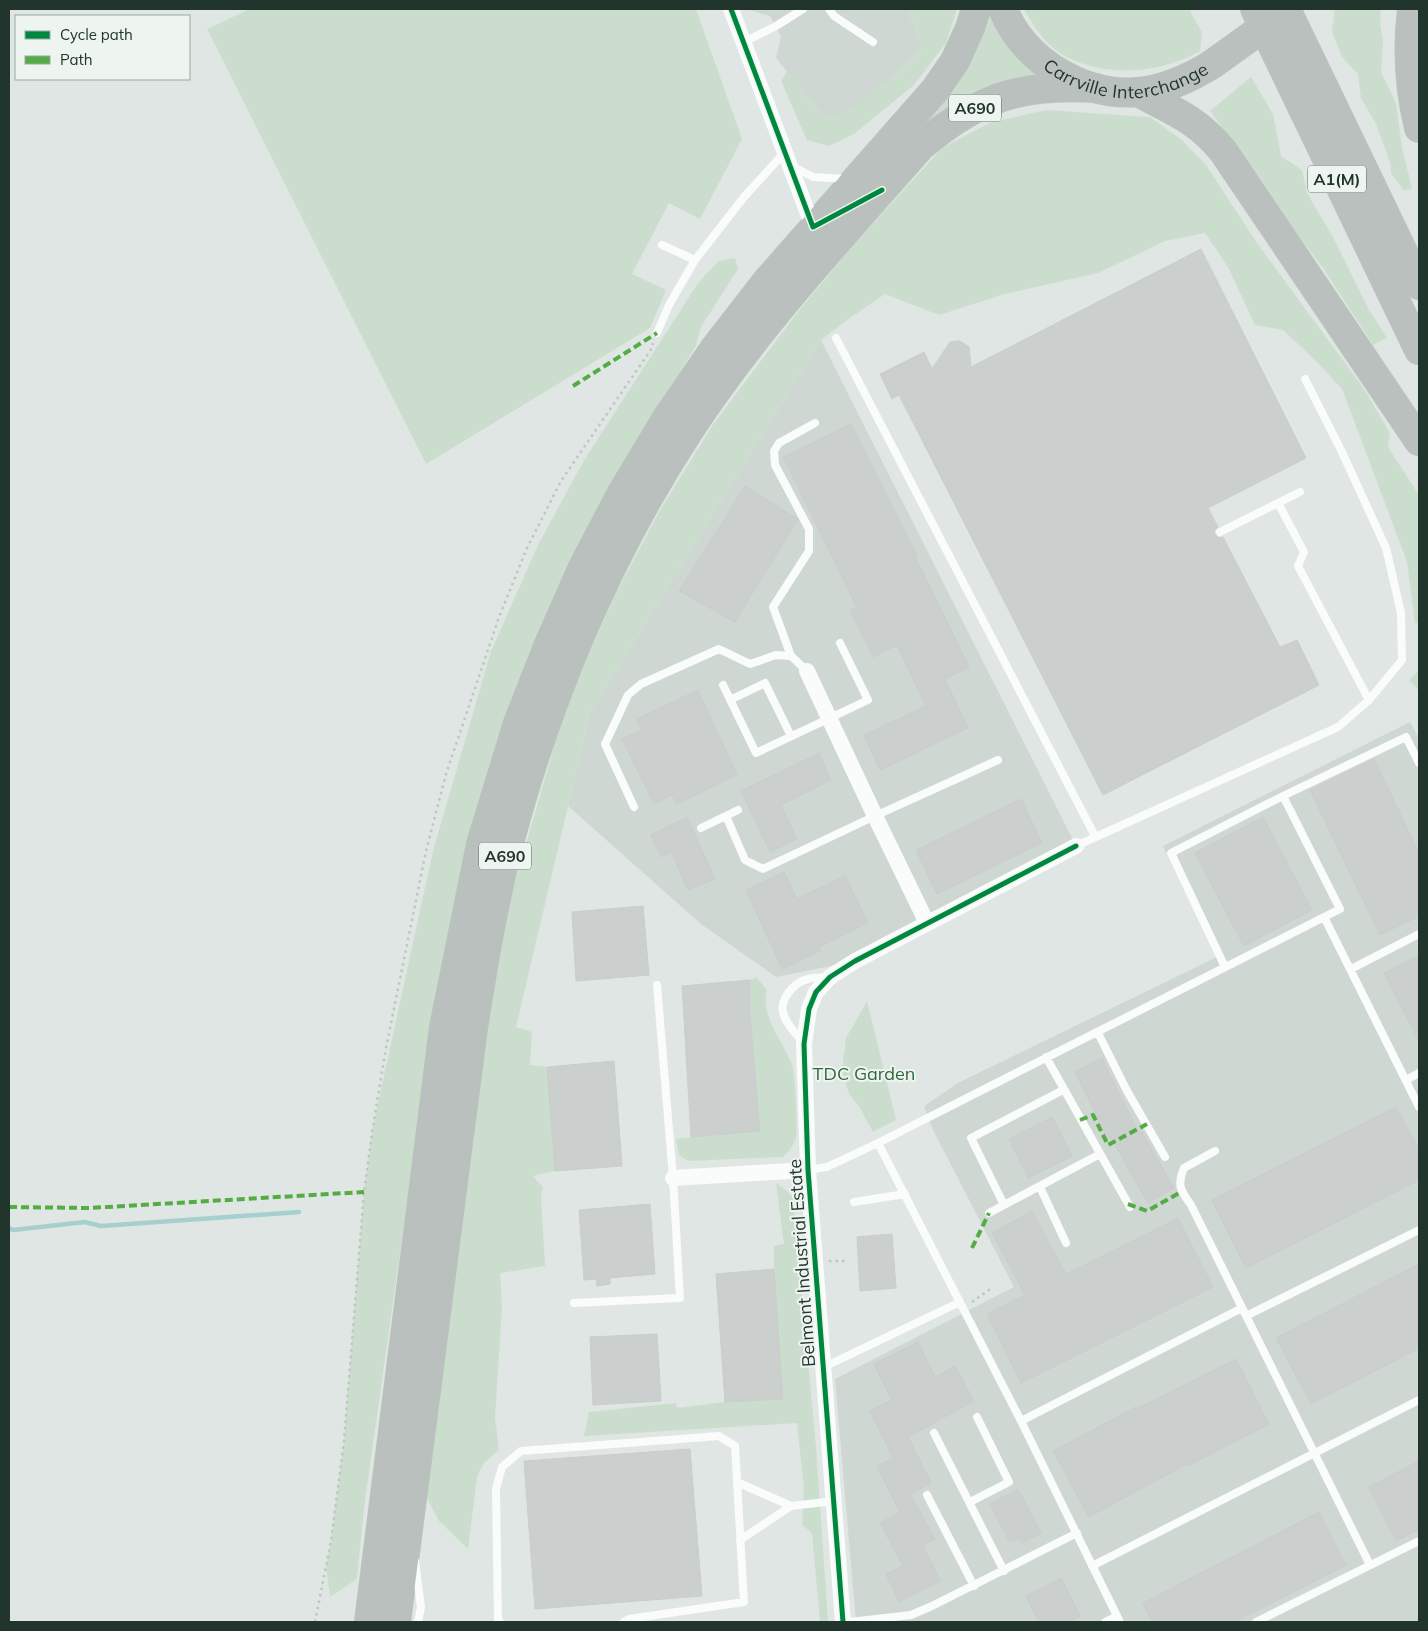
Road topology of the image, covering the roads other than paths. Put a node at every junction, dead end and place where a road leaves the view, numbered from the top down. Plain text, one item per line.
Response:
1 (731, 9) edge
2 (803, 9) edge
3 (829, 9) edge
4 (976, 9) edge
5 (1003, 9) edge
6 (1255, 9) edge
7 (1288, 9) edge
8 (1412, 9) edge
9 (744, 42) junction
10 (873, 42) dead end
11 (1096, 88) junction
12 (1138, 92) junction
13 (1419, 128) edge
14 (788, 158) junction
15 (857, 179) junction
16 (882, 190) junction
17 (813, 227) junction
18 (662, 245) dead end
19 (694, 260) junction
20 (1419, 286) edge
21 (657, 333) road end
22 (836, 338) dead end
23 (1419, 350) edge
24 (1305, 378) dead end
25 (815, 423) dead end
26 (1419, 440) edge
27 (1300, 492) dead end
28 (1278, 504) junction
29 (1220, 532) dead end
30 (840, 643) dead end
31 (791, 656) junction
32 (807, 670) joint
33 (723, 686) dead end
34 (730, 700) junction
35 (1369, 700) junction
36 (830, 719) junction
37 (792, 736) junction
38 (998, 760) dead end
39 (1419, 762) edge
40 (1283, 796) junction
41 (634, 807) dead end
42 (738, 810) dead end
43 (726, 816) junction
44 (874, 816) junction
45 (701, 828) dead end
46 (1094, 836) junction
47 (1076, 846) joint
48 (1324, 917) junction
49 (927, 923) junction
50 (1419, 934) edge
51 (1225, 968) junction
52 (1351, 969) junction
53 (830, 977) junction
54 (657, 985) dead end
55 (1098, 1033) junction
56 (804, 1044) junction
57 (1046, 1057) junction
58 (1419, 1073) edge
59 (1406, 1080) junction
60 (1064, 1090) junction
61 (1419, 1107) edge
62 (878, 1143) junction
63 (1215, 1151) dead end
64 (1100, 1154) junction
65 (1165, 1157) dead end
66 (808, 1170) junction
67 (673, 1178) junction
68 (1040, 1187) junction
69 (904, 1194) junction
70 (854, 1202) dead end
71 (1004, 1205) junction
72 (1130, 1207) dead end
73 (989, 1214) dead end
74 (1419, 1230) edge
75 (1066, 1243) dead end
76 (574, 1303) dead end
77 (962, 1306) junction
78 (1242, 1308) junction
79 (1246, 1316) junction
80 (824, 1367) junction
81 (1419, 1400) edge
82 (977, 1417) dead end
83 (1021, 1421) junction
84 (934, 1433) dead end
85 (1314, 1454) junction
86 (737, 1482) junction
87 (927, 1495) dead end
88 (834, 1500) junction
89 (970, 1502) junction
90 (791, 1506) junction
91 (410, 1517) junction
92 (1077, 1533) junction
93 (740, 1540) junction
94 (1419, 1541) edge
95 (1370, 1565) junction
96 (1092, 1566) junction
97 (1004, 1570) junction
98 (974, 1586) junction
99 (1119, 1619) edge
100 (370, 1622) edge
101 (396, 1622) edge
102 (418, 1622) edge
103 (500, 1622) edge
104 (624, 1622) edge
105 (844, 1622) edge
106 (850, 1622) edge
107 (1105, 1622) edge
108 (1256, 1622) edge

1 - 9 street
2 - 9 lane
3 - 10 lane
4 - 15 highway, A690
5 - 11 highway, Carrville Interchange / A690
6 - 23 highway, A1(M)
7 - 12 highway, Carrville Interchange / A690, bridge
7 - 20 highway, A1(M)
8 - 13 highway
9 - 14 street
11 - 12 highway, Carrville Interchange / A690
11 - 16 highway, A690
12 - 26 highway
14 - 15 lane
14 - 17 street
14 - 19 lane
15 - 17 highway, A690
16 - 17 street
16 - 91 highway, A690
17 - 100 highway, A690
18 - 19 lane
19 - 21 lane
22 - 46 lane
24 - 35 lane
25 - 31 lane
27 - 28 lane
28 - 29 lane
28 - 35 lane
30 - 36 lane
31 - 32 lane
31 - 41 lane
32 - 36 street
33 - 34 lane
34 - 37 lane
34 - 37 lane
35 - 46 lane
36 - 37 lane
36 - 44 street
38 - 44 lane
39 - 40 lane
40 - 48 lane
40 - 51 lane
42 - 43 lane
43 - 44 lane
43 - 45 lane
44 - 49 street
46 - 47 lane
47 - 49 street, Belmont Industrial Estate
48 - 51 lane
48 - 52 lane
49 - 53 street, Belmont Industrial Estate
50 - 52 lane
51 - 55 lane
52 - 59 lane
53 - 56 street, Belmont Industrial Estate
53 - 56 lane
54 - 67 lane
55 - 57 lane
55 - 65 lane
56 - 66 street, Belmont Industrial Estate
57 - 60 lane
57 - 62 lane
58 - 59 lane
59 - 61 lane
60 - 64 lane
60 - 71 lane
62 - 66 lane
62 - 69 lane
63 - 78 lane
64 - 68 lane
64 - 72 lane
66 - 67 street
66 - 80 street, Belmont Industrial Estate
67 - 76 lane
68 - 71 lane
68 - 75 lane
69 - 70 lane
69 - 77 lane
71 - 73 lane
74 - 79 lane
77 - 80 lane
77 - 83 lane
78 - 79 lane
78 - 83 lane
79 - 85 lane
80 - 88 street, Belmont Industrial Estate
81 - 85 lane
82 - 89 lane
83 - 92 lane
84 - 89 lane
85 - 95 lane
85 - 96 lane
86 - 90 lane
86 - 93 lane
86 - 103 lane
87 - 98 lane
88 - 90 lane
88 - 105 street, Belmont Industrial Estate
89 - 97 lane
90 - 93 lane
91 - 101 highway, A690
91 - 102 lane
92 - 96 lane
92 - 97 lane
93 - 104 lane
94 - 95 lane
95 - 108 lane
96 - 99 lane
97 - 98 lane
98 - 106 lane
99 - 107 lane

